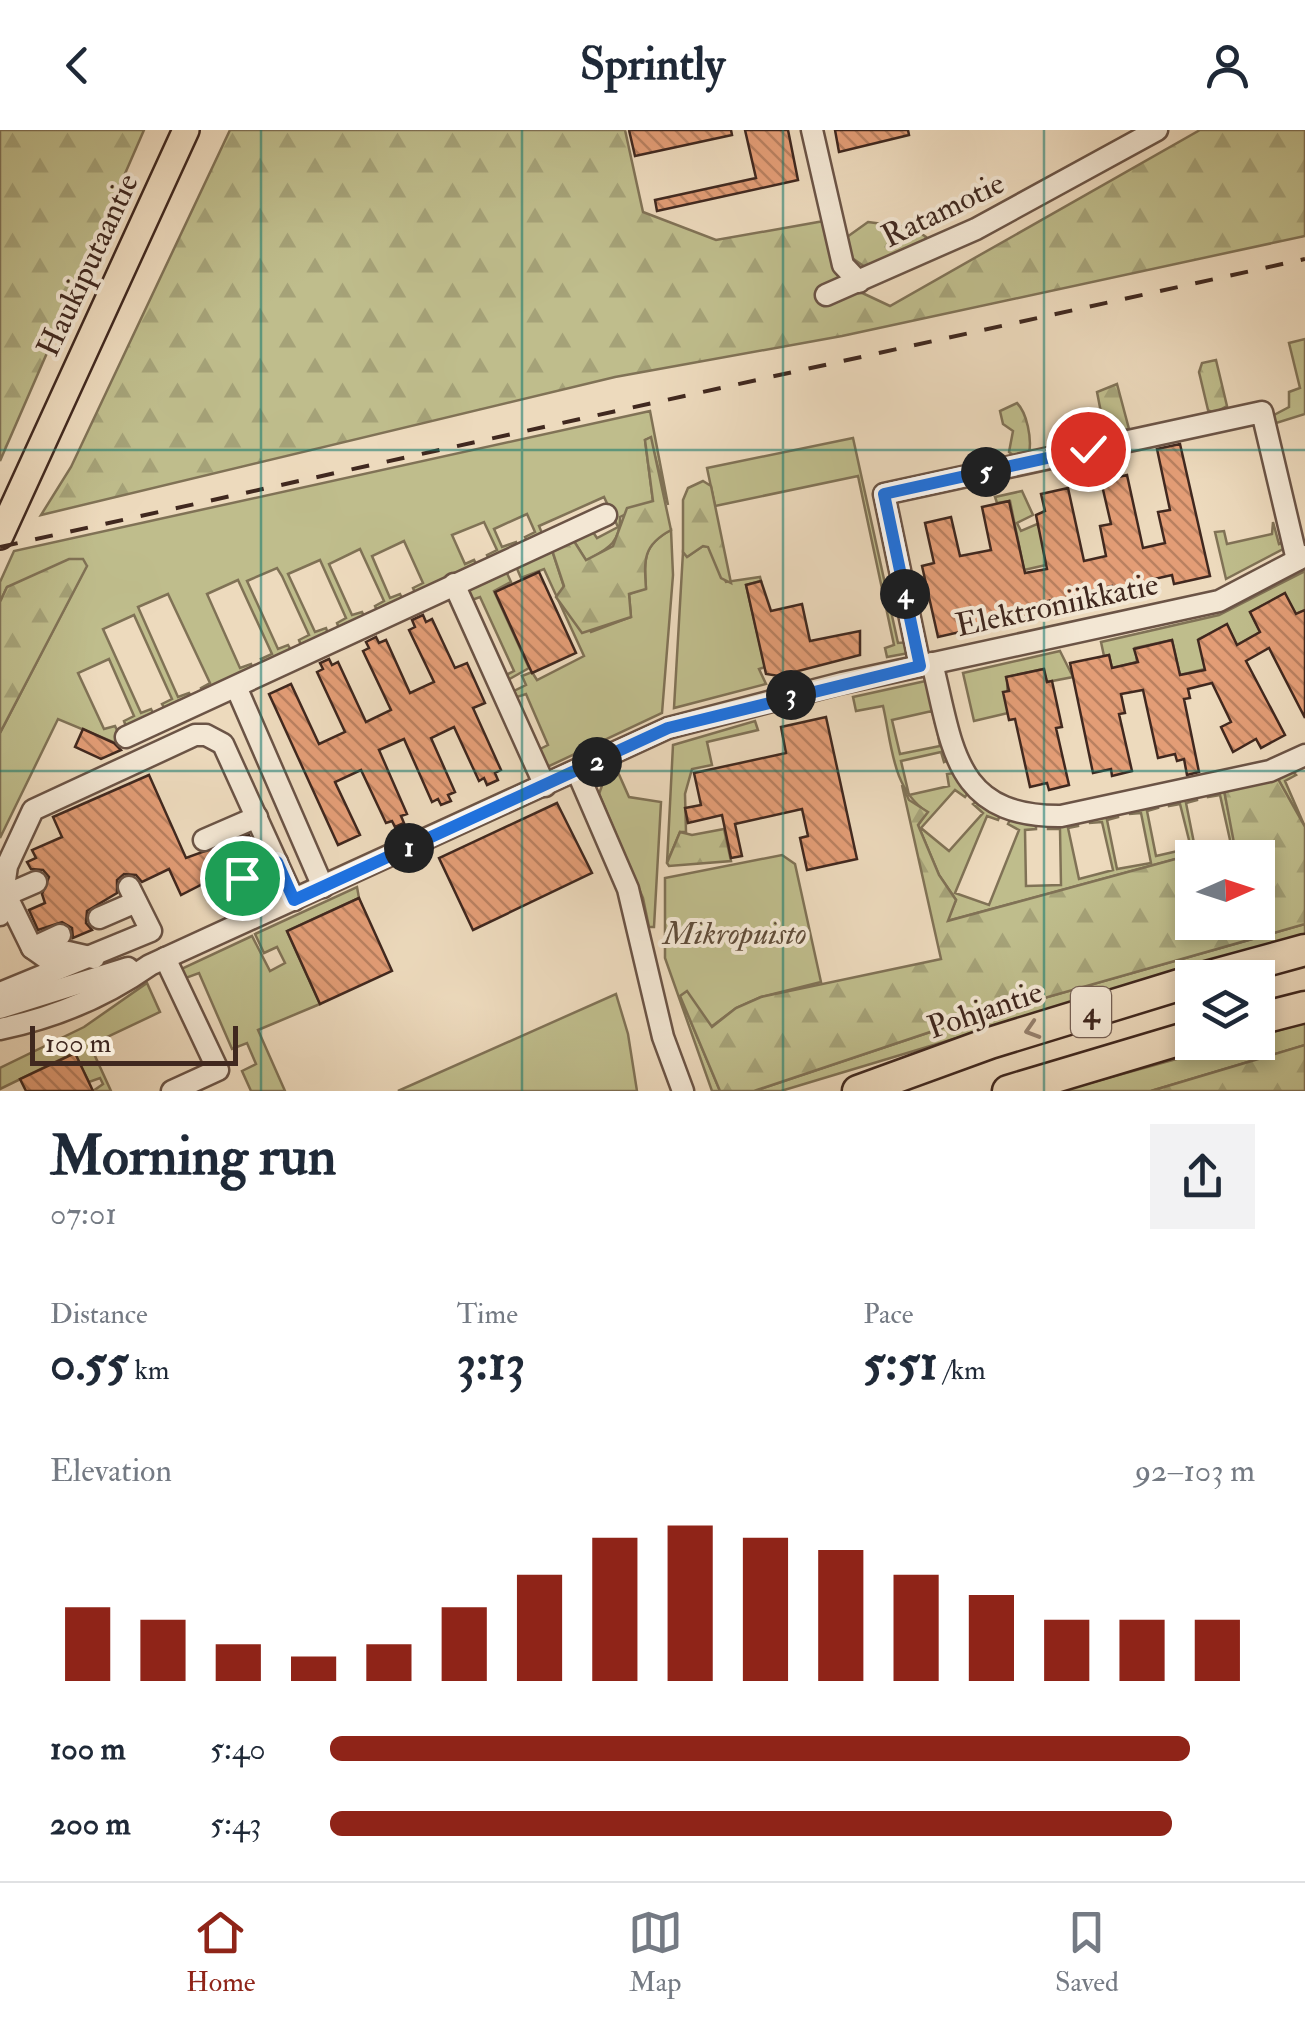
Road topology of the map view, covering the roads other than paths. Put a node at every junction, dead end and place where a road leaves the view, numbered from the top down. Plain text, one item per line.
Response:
1 (186, 130) edge
2 (812, 130) edge
3 (1153, 131) edge
4 (859, 282) junction
5 (826, 295) dead end
6 (606, 514) dead end
7 (0, 536) edge
8 (1301, 558) edge
9 (454, 584) junction
10 (926, 665) junction
11 (237, 689) junction
12 (126, 737) dead end
13 (1305, 755) edge
14 (577, 772) junction
15 (545, 786) junction
16 (257, 818) junction
17 (218, 837) dead end
18 (277, 862) junction
19 (36, 882) dead end
20 (323, 887) junction
21 (218, 889) dead end
22 (294, 900) junction
23 (3, 905) edge
24 (99, 918) dead end
25 (60, 935) dead end
26 (32, 948) junction
27 (1305, 950) edge
28 (94, 958) junction
29 (1269, 960) edge
30 (158, 962) junction
31 (1175, 985) edge
32 (1305, 1007) edge
33 (1, 1011) edge
34 (1275, 1015) edge
35 (1175, 1041) edge
36 (990, 1043) junction
37 (172, 1091) edge
38 (683, 1091) edge
39 (833, 1091) edge
40 (858, 1091) edge
41 (1008, 1091) edge

1 - 7 main road, Haukiputaantie
2 - 4 street
3 - 4 street, Ratamotie
4 - 5 street, Ratamotie
6 - 9 street
8 - 10 street, Elektroniikkatie
8 - 10 street
9 - 11 street
9 - 15 street
10 - 13 street
10 - 14 street, Elektroniikkatie
11 - 12 street
11 - 20 street
14 - 15 street, Elektroniikkatie
14 - 38 street
15 - 20 street, Elektroniikkatie
16 - 17 street
16 - 18 street
16 - 23 street
18 - 21 street
18 - 22 street
19 - 23 street
20 - 22 street, Elektroniikkatie
22 - 30 street, Elektroniikkatie
23 - 26 street
24 - 28 street
25 - 26 street
26 - 28 street
27 - 29 highway
28 - 33 street
30 - 33 street, Elektroniikkatie
30 - 37 street
31 -> 36 highway, Pohjantie / 4
32 - 34 highway
35 - 41 highway, 4
36 - 39 highway
36 - 40 highway, Pohjantie / 4

